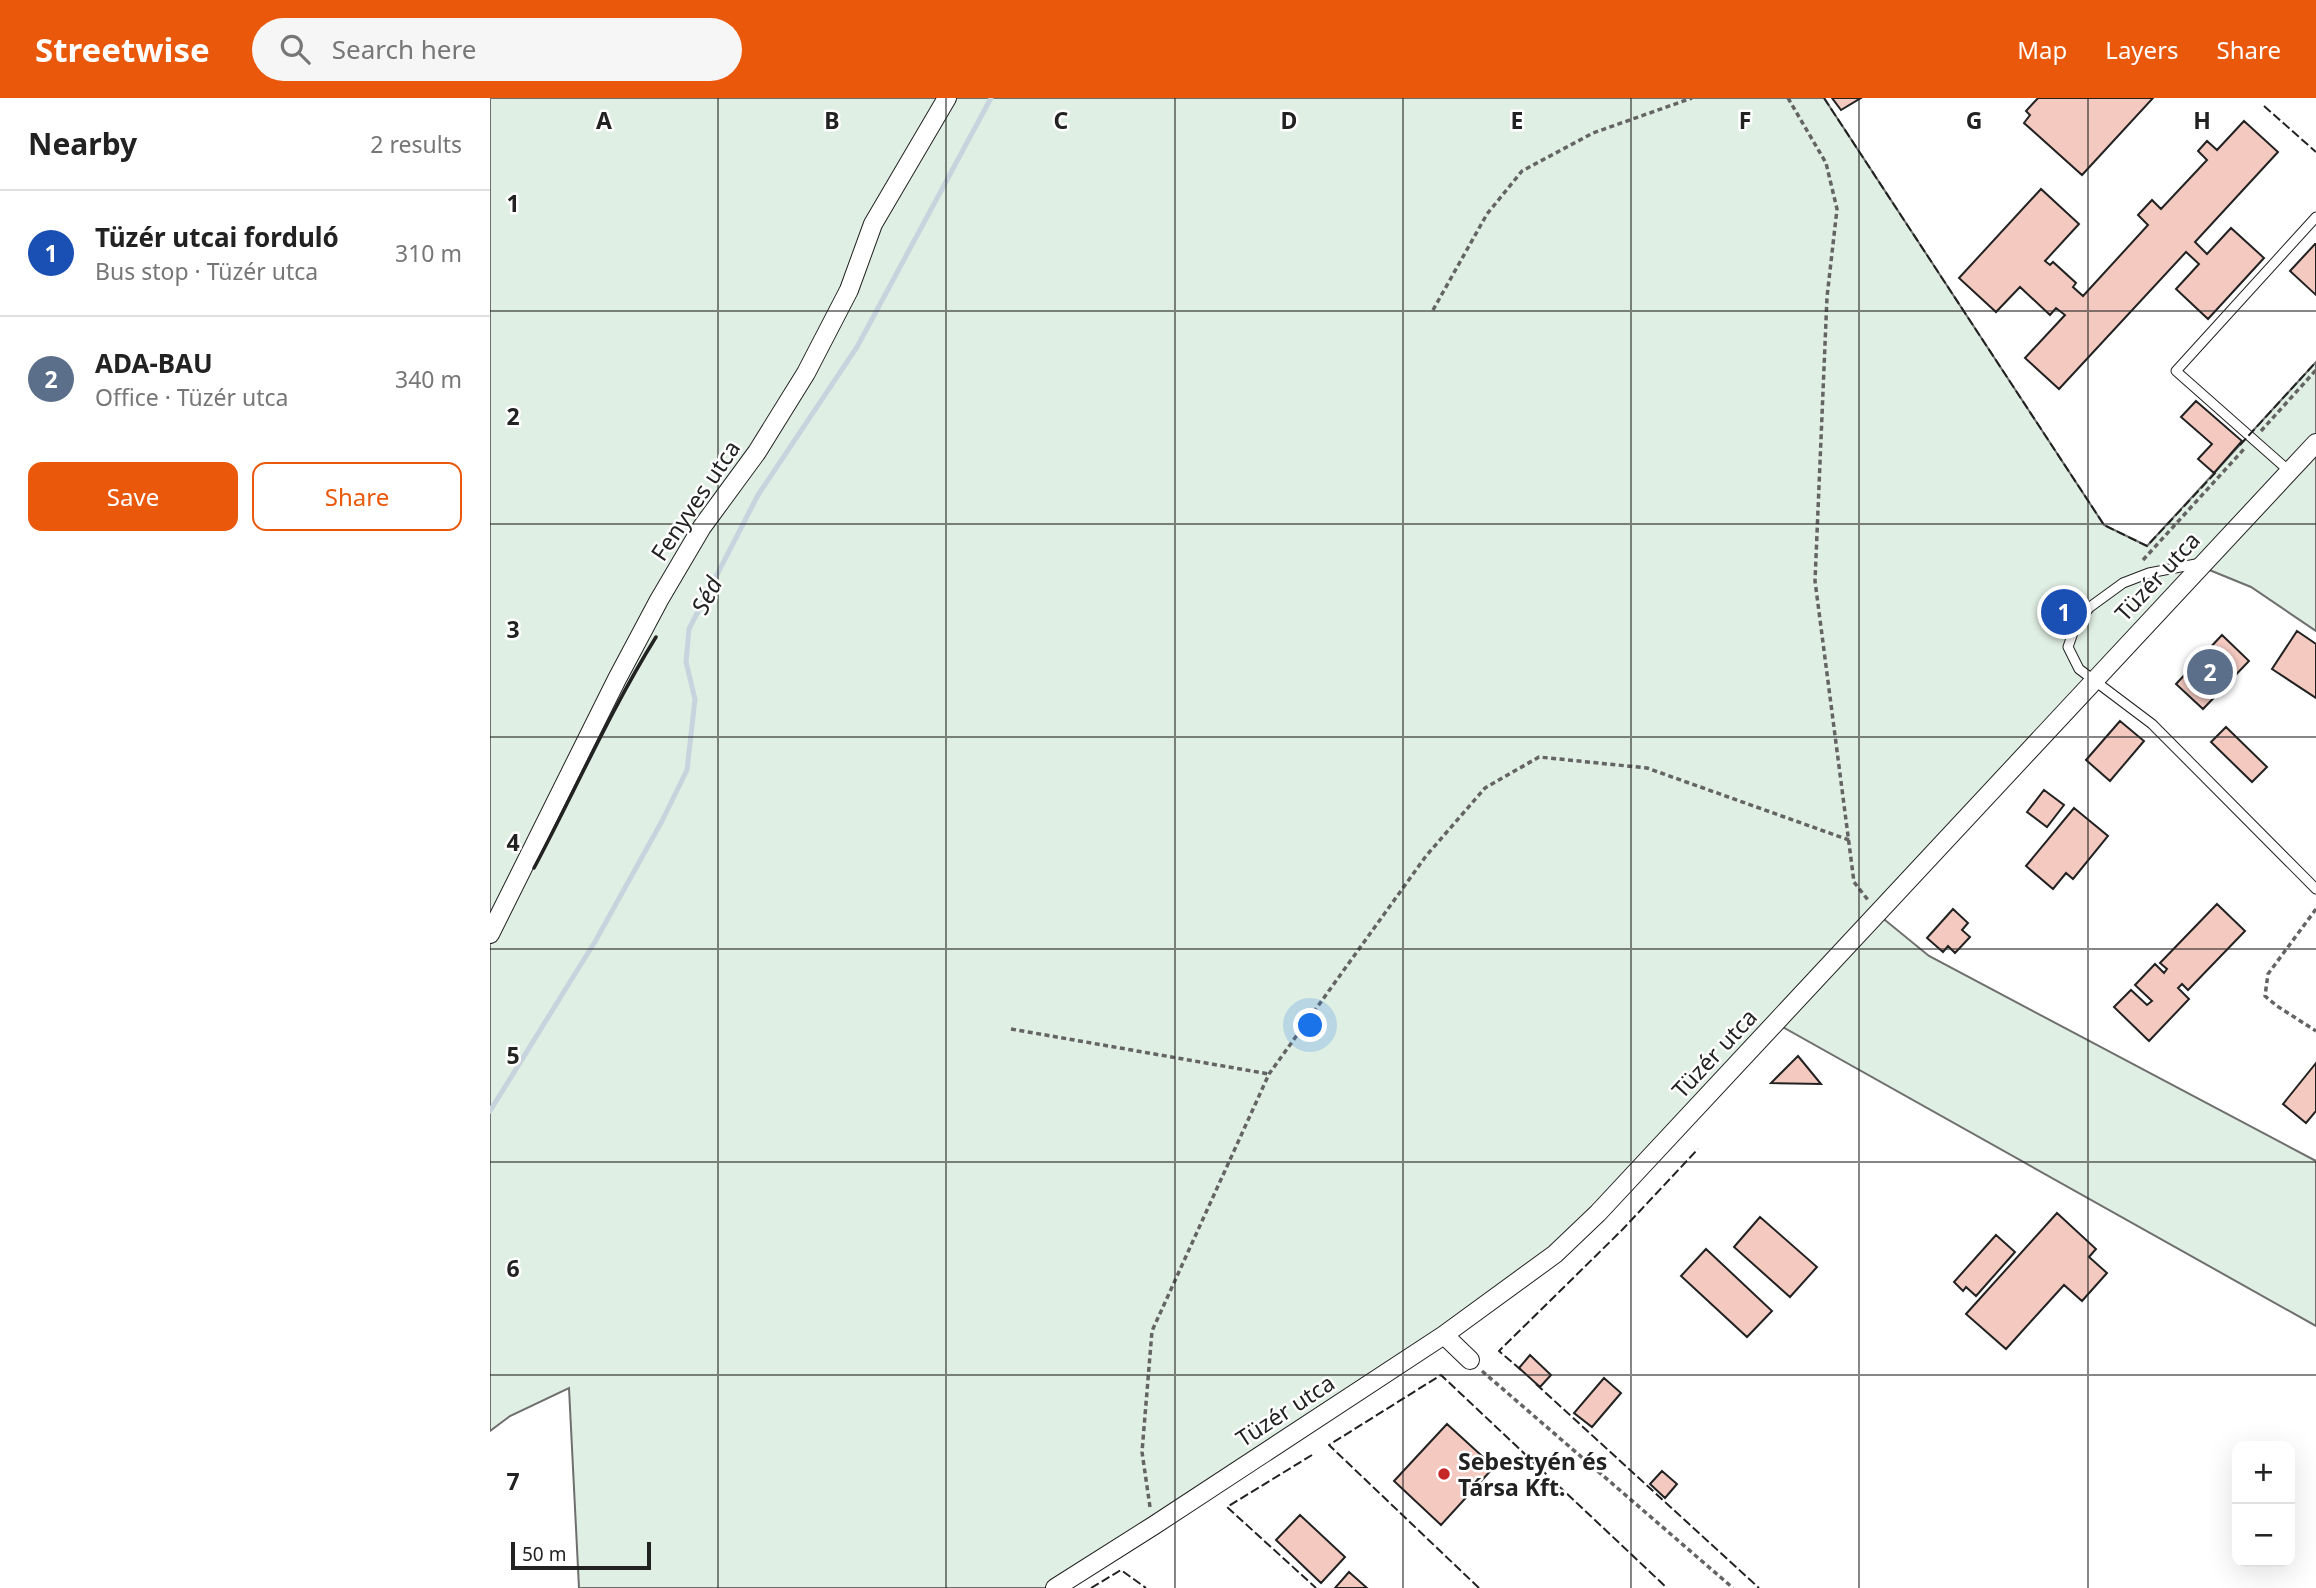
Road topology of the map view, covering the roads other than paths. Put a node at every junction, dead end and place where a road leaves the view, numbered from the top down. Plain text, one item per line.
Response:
1 (947, 98) edge
2 (2316, 217) edge
3 (2316, 443) edge
4 (2289, 471) junction
5 (2203, 563) junction
6 (2094, 680) junction
7 (2316, 889) edge
8 (490, 934) edge
9 (1444, 1335) junction
10 (1470, 1360) road end
11 (1067, 1585) edge

1 - 8 street, Fenyves utca
2 - 4 lane
3 - 4 street, Tüzér utca
4 - 5 street, Tüzér utca
5 - 6 street, Tüzér utca
5 - 6 lane
6 - 7 lane
6 - 9 street, Tüzér utca
9 - 10 street
9 - 11 street, Tüzér utca

